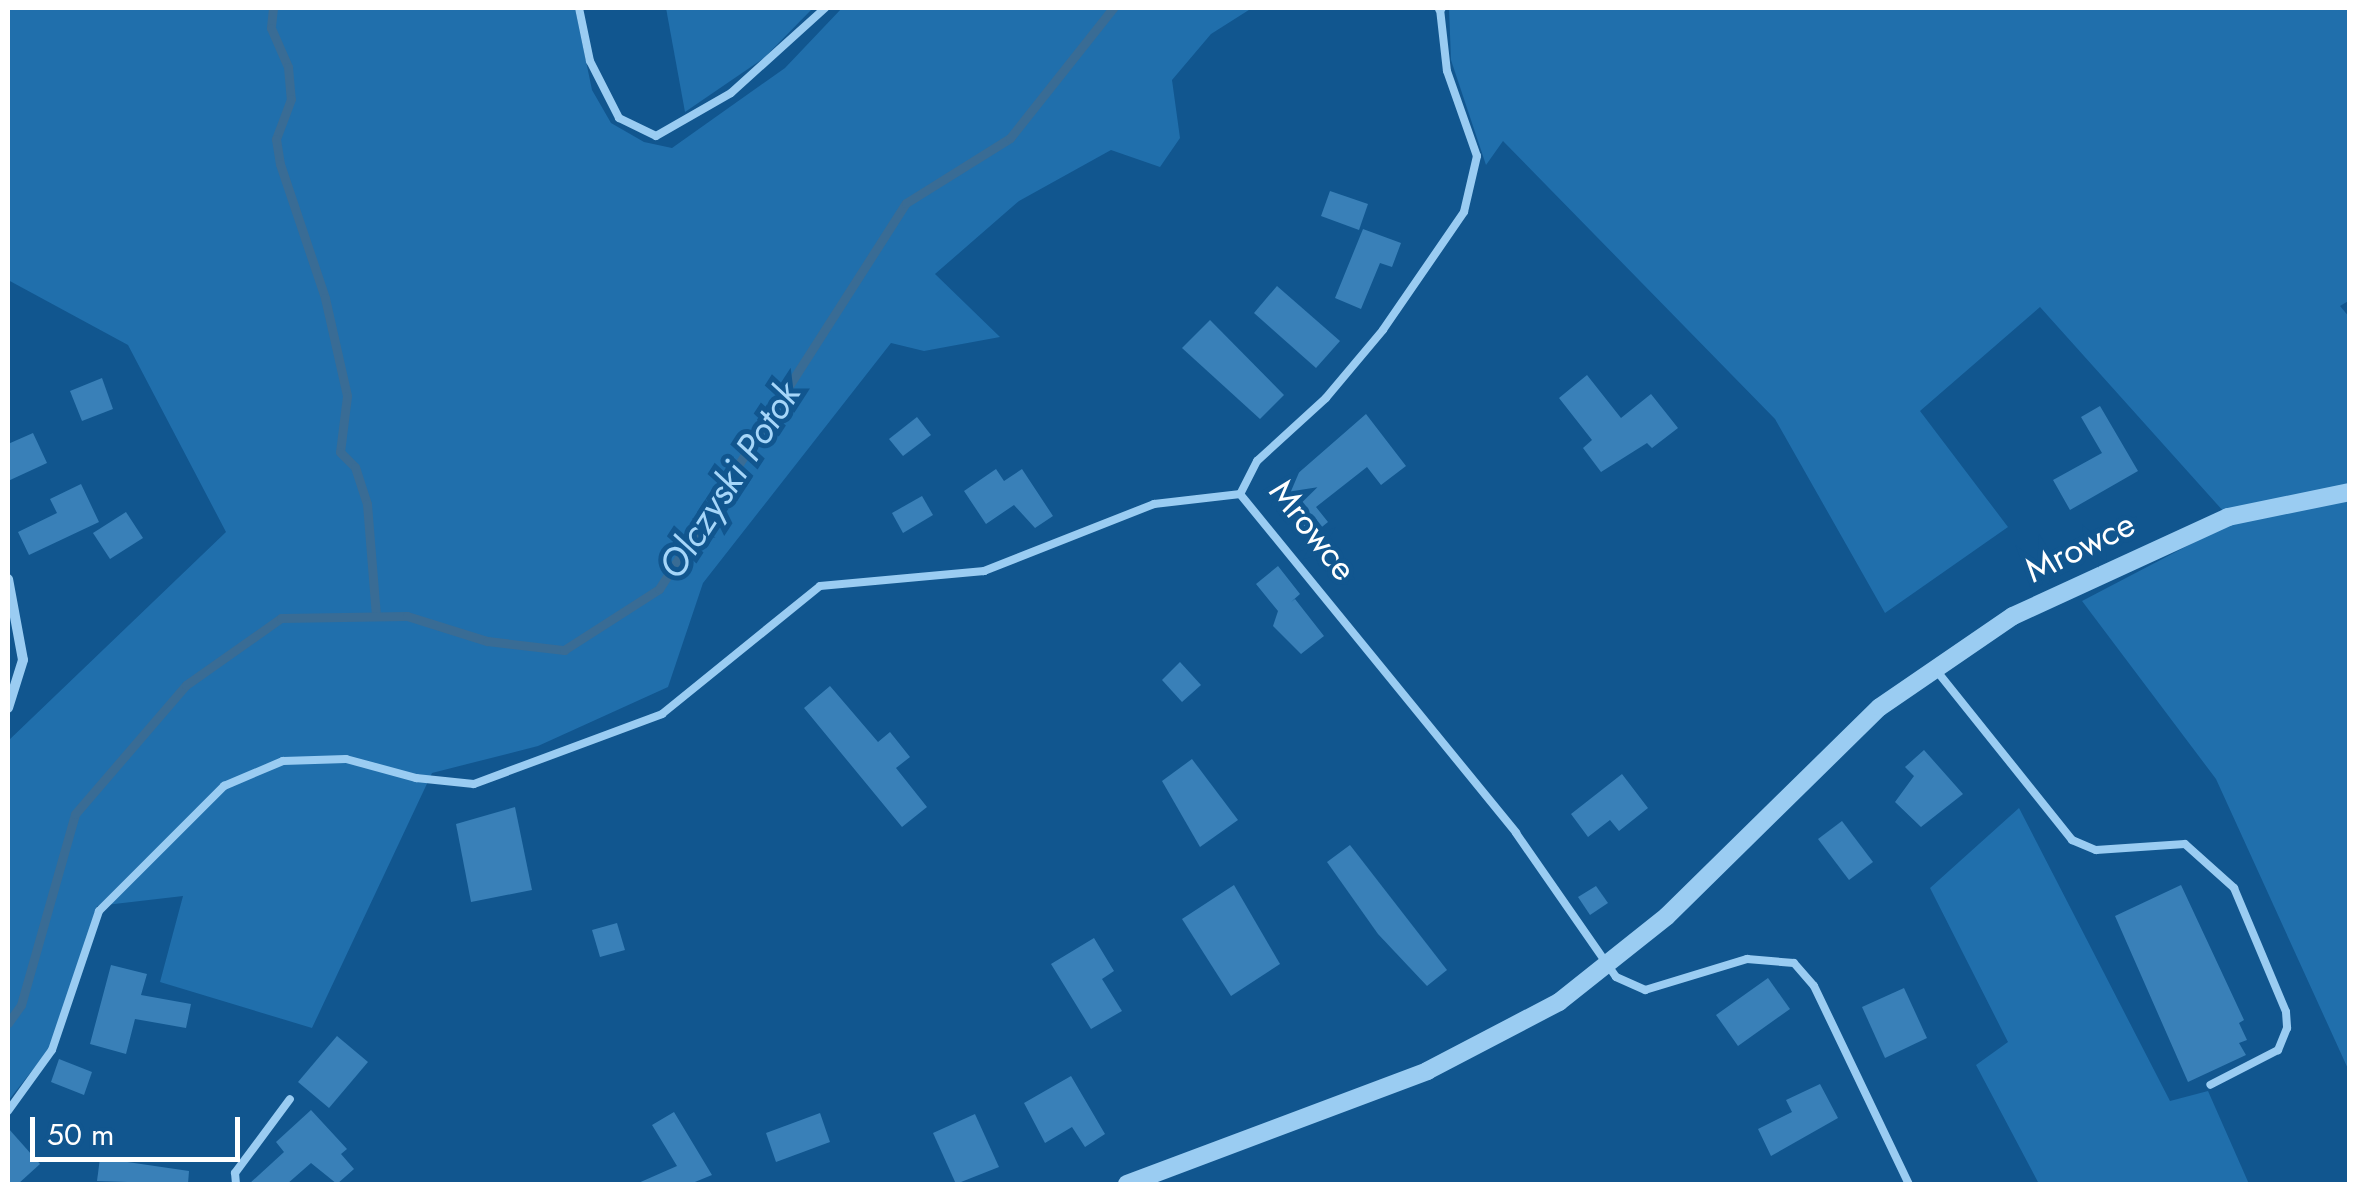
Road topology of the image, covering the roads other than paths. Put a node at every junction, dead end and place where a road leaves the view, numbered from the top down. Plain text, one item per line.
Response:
1 (579, 8) edge
2 (826, 8) edge
3 (1440, 8) edge
4 (2350, 492) edge
5 (1240, 494) junction
6 (8, 580) edge
7 (1933, 666) junction
8 (8, 708) edge
9 (1606, 968) junction
10 (2210, 1085) dead end
11 (290, 1099) dead end
12 (8, 1111) edge
13 (236, 1184) edge
14 (1127, 1184) edge
15 (1910, 1184) edge

1 - 2 lane
3 - 5 lane, Mrowce
4 - 7 street, Mrowce
5 - 9 lane, Mrowce
5 - 12 lane
6 - 8 street
7 - 9 street, Mrowce
7 - 10 lane
9 - 14 street, Mrowce
9 - 15 lane
11 - 13 lane

